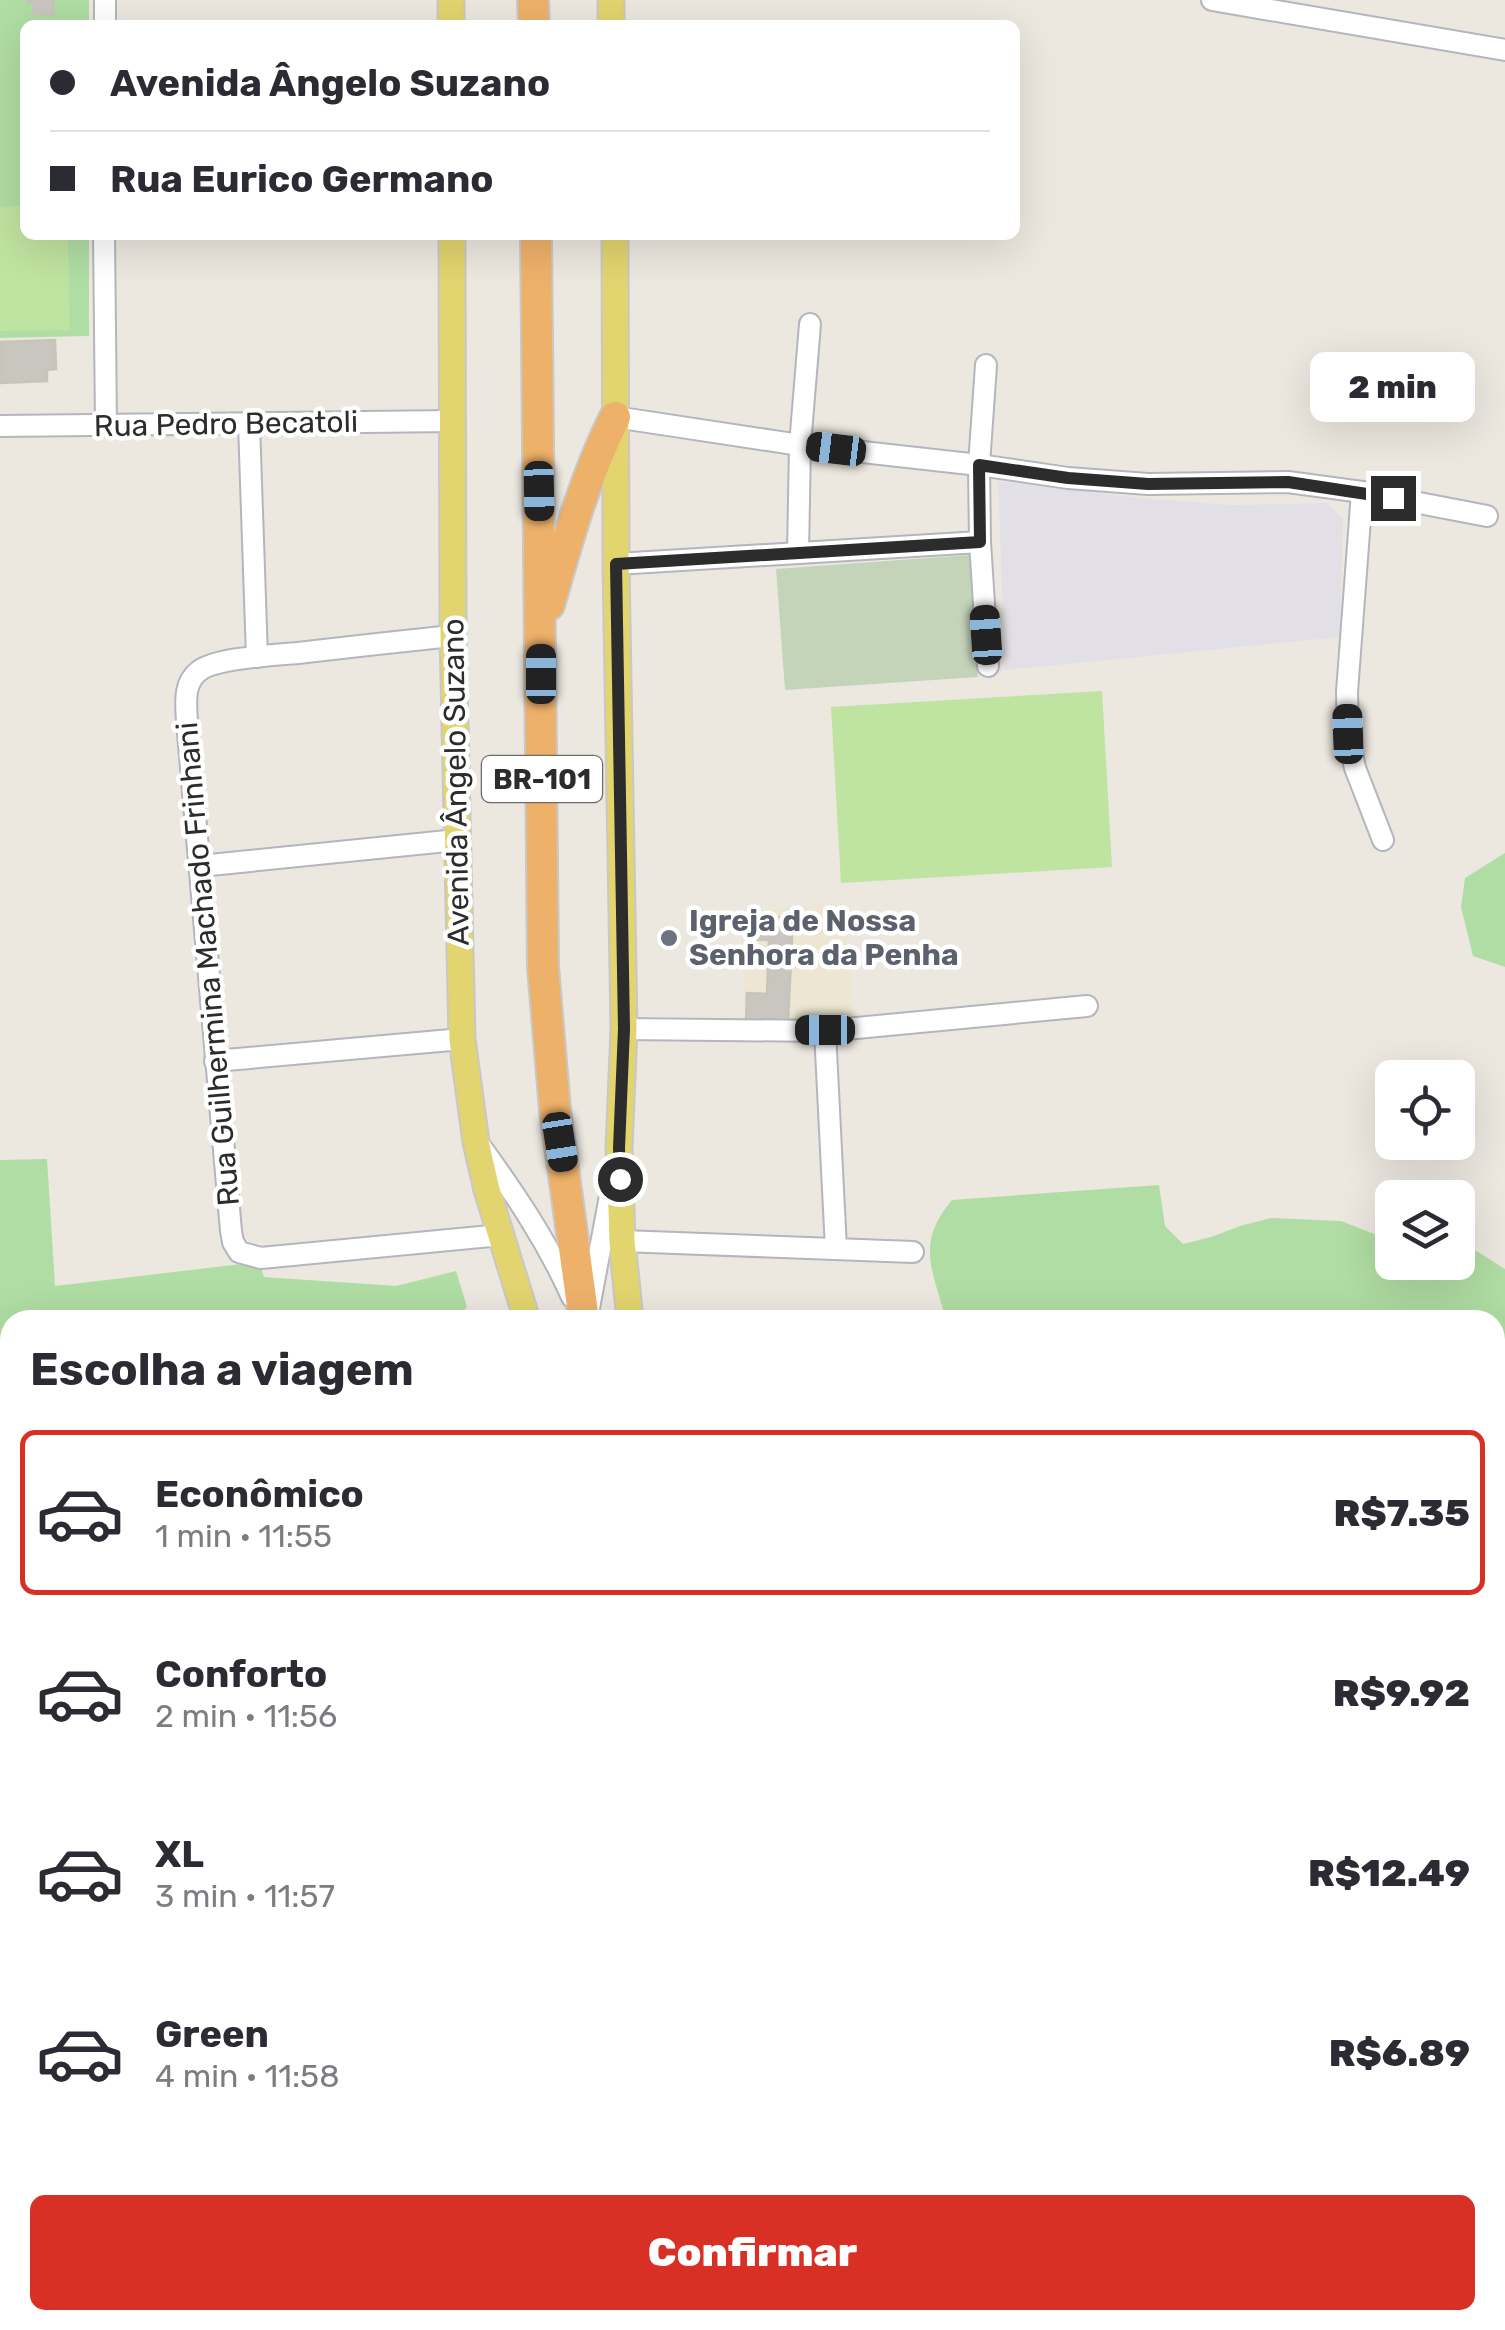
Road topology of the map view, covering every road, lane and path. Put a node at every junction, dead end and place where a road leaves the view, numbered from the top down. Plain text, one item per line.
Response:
1 (1212, 0) edge
2 (1505, 50) edge
3 (104, 240) edge
4 (452, 240) edge
5 (536, 240) edge
6 (615, 240) edge
7 (810, 324) dead end
8 (986, 365) dead end
9 (615, 417) junction
10 (452, 421) junction
11 (249, 424) junction
12 (0, 426) edge
13 (106, 426) junction
14 (800, 444) junction
15 (979, 465) junction
16 (1362, 492) junction
17 (1487, 516) dead end
18 (980, 542) junction
19 (798, 553) junction
20 (616, 564) junction
21 (454, 636) junction
22 (540, 637) junction
23 (256, 657) junction
24 (988, 666) dead end
25 (457, 840) junction
26 (1383, 840) dead end
27 (200, 866) junction
28 (1087, 1006) dead end
29 (624, 1029) junction
30 (825, 1030) junction
31 (462, 1039) junction
32 (215, 1061) junction
33 (476, 1142) junction
34 (619, 1148) junction
35 (501, 1235) junction
36 (622, 1241) junction
37 (836, 1249) junction
38 (913, 1252) dead end
39 (525, 1310) edge
40 (580, 1310) edge
41 (584, 1310) edge
42 (587, 1310) edge
43 (629, 1310) edge

1 - 2 street
3 - 13 street
4 - 10 main road, Avenida Ângelo Suzano
5 - 22 highway, BR-101
6 - 9 main road
7 - 14 street
8 - 15 street
9 - 14 street
9 - 20 main road
9 - 22 highway
10 - 11 street, Rua Pedro Becatoli
10 - 21 main road, Avenida Ângelo Suzano
11 - 13 street, Rua Pedro Becatoli
11 - 23 street
12 - 13 street, Rua Pedro Becatoli
14 - 15 street
14 - 19 street
15 - 16 street
15 - 18 street
16 - 17 street
16 - 26 street
18 - 19 street
18 - 24 street
19 - 20 street
20 - 29 main road
21 - 23 street, Rua Guilhermina Machado Frinhani
21 - 25 main road, Avenida Ângelo Suzano
22 - 41 highway, BR-101
23 - 27 street, Rua Guilhermina Machado Frinhani
25 - 27 street
25 - 31 main road, Avenida Ângelo Suzano
27 - 32 street, Rua Guilhermina Machado Frinhani
28 - 30 street
29 - 30 street
29 - 34 main road
30 - 37 street
31 - 32 street
31 - 33 main road, Avenida Ângelo Suzano
32 - 35 street, Rua Guilhermina Machado Frinhani
33 - 35 main road, Avenida Ângelo Suzano
33 - 40 street
34 - 36 main road
34 - 42 street
35 - 39 main road, Avenida Ângelo Suzano
36 - 37 street
36 - 43 main road
37 - 38 street

